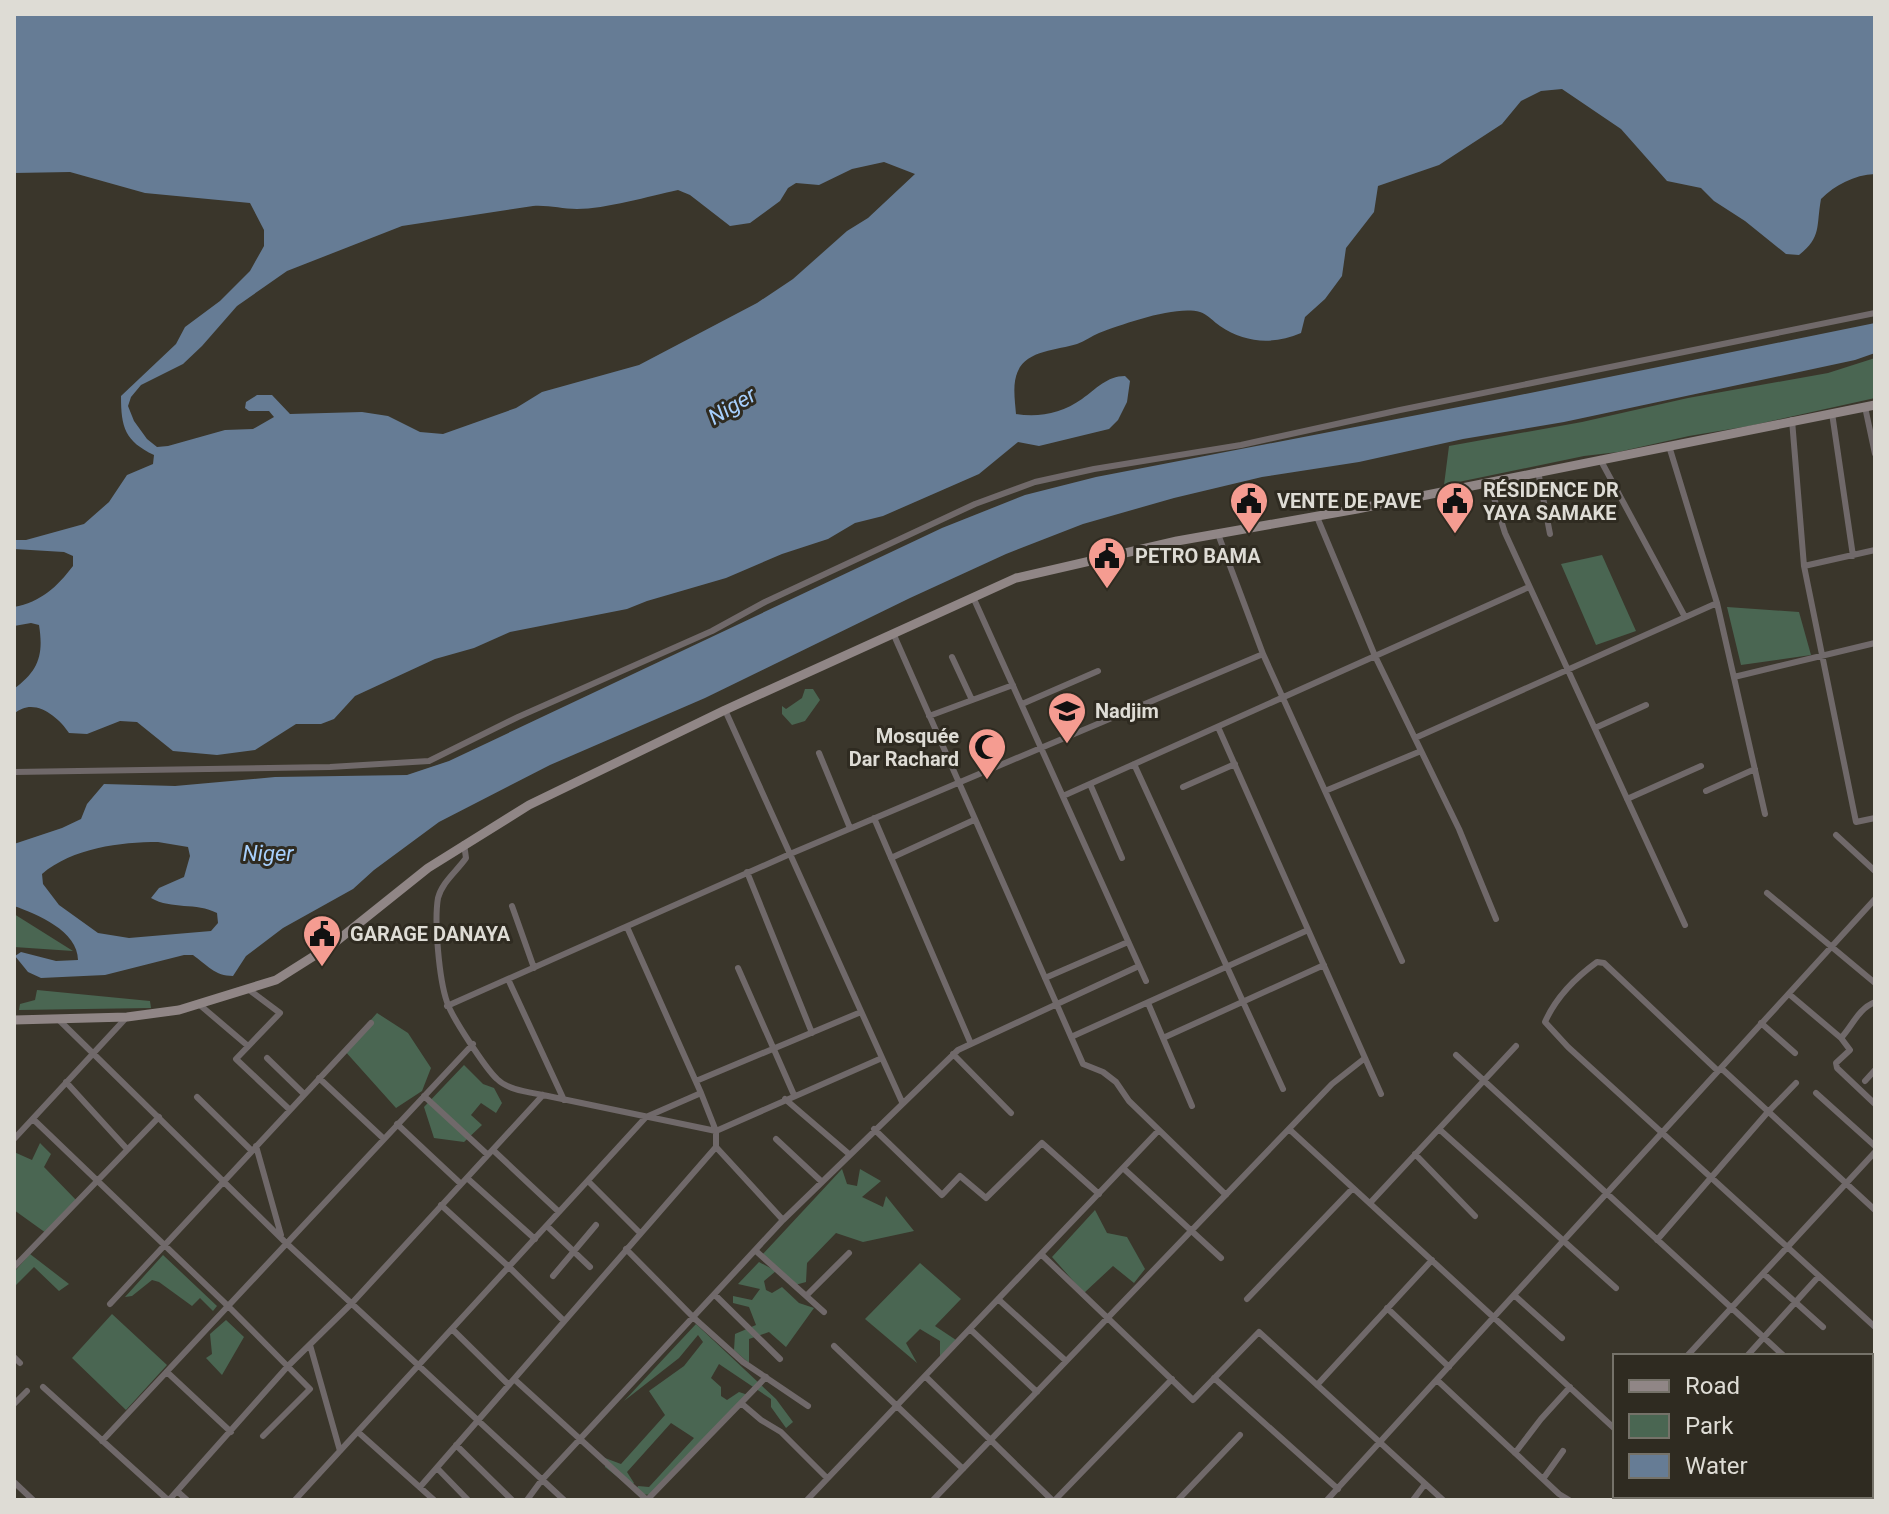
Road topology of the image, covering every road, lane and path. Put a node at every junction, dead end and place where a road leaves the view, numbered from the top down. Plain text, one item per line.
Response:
1 (1875, 313) edge
2 (1870, 406) edge
3 (1832, 413) junction
4 (1792, 420) junction
5 (1669, 446) junction
6 (1875, 454) edge
7 (1600, 459) junction
8 (1538, 471) junction
9 (1488, 482) junction
10 (1317, 517) junction
11 (1218, 534) junction
12 (1550, 534) dead end
13 (1875, 550) edge
14 (1853, 556) junction
15 (1804, 566) junction
16 (1529, 587) junction
17 (973, 597) junction
18 (1717, 603) junction
19 (1685, 617) junction
20 (893, 633) junction
21 (1875, 643) edge
22 (1263, 654) junction
23 (1375, 656) junction
24 (1822, 656) junction
25 (952, 657) dead end
26 (1567, 669) junction
27 (1098, 671) dead end
28 (1734, 677) junction
29 (1013, 685) junction
30 (1283, 698) junction
31 (972, 700) junction
32 (1022, 704) junction
33 (1646, 705) dead end
34 (725, 710) junction
35 (929, 716) junction
36 (1218, 727) junction
37 (1595, 728) junction
38 (1415, 738) junction
39 (1041, 747) junction
40 (1421, 751) junction
41 (819, 753) dead end
42 (1134, 764) junction
43 (1235, 764) junction
44 (1701, 766) dead end
45 (1755, 769) junction
46 (14, 772) edge
47 (958, 783) junction
48 (1090, 784) junction
49 (1183, 787) dead end
50 (1325, 791) junction
51 (1706, 791) dead end
52 (1063, 796) junction
53 (1627, 799) junction
54 (1765, 814) dead end
55 (874, 818) junction
56 (1875, 818) edge
57 (974, 820) junction
58 (850, 828) junction
59 (1836, 835) dead end
60 (464, 844) junction
61 (790, 854) junction
62 (891, 858) junction
63 (1122, 858) dead end
64 (1875, 871) edge
65 (747, 872) junction
66 (1767, 893) dead end
67 (1875, 899) edge
68 (512, 906) dead end
69 (1496, 919) dead end
70 (1685, 925) dead end
71 (627, 927) junction
72 (1308, 930) junction
73 (1128, 942) junction
74 (1832, 946) junction
75 (1402, 961) dead end
76 (1324, 965) junction
77 (1139, 966) junction
78 (1227, 967) junction
79 (534, 968) junction
80 (738, 968) dead end
81 (1045, 978) junction
82 (508, 979) junction
83 (1146, 981) dead end
84 (1875, 983) edge
85 (248, 989) junction
86 (1789, 994) junction
87 (1243, 1002) junction
88 (1875, 1002) edge
89 (1148, 1003) junction
90 (1057, 1004) junction
91 (201, 1006) junction
92 (447, 1006) junction
93 (861, 1012) junction
94 (127, 1017) junction
95 (14, 1020) edge
96 (59, 1020) junction
97 (371, 1023) dead end
98 (1761, 1023) junction
99 (812, 1033) junction
100 (1071, 1037) junction
101 (1163, 1038) junction
102 (1841, 1038) junction
103 (473, 1044) junction
104 (971, 1044) junction
105 (248, 1046) junction
106 (1516, 1046) dead end
107 (775, 1048) junction
108 (93, 1053) junction
109 (1795, 1053) dead end
110 (953, 1054) junction
111 (1456, 1055) dead end
112 (267, 1058) dead end
113 (882, 1058) junction
114 (1365, 1058) junction
115 (1719, 1070) junction
116 (1875, 1070) edge
117 (319, 1078) junction
118 (1484, 1080) junction
119 (696, 1081) junction
120 (1865, 1081) dead end
121 (66, 1082) junction
122 (1796, 1083) dead end
123 (1283, 1089) dead end
124 (701, 1093) junction
125 (1816, 1093) dead end
126 (304, 1094) junction
127 (1381, 1094) dead end
128 (543, 1095) junction
129 (794, 1095) junction
130 (424, 1096) junction
131 (197, 1097) dead end
132 (785, 1099) junction
133 (564, 1100) junction
134 (902, 1102) junction
135 (1875, 1104) edge
136 (1192, 1106) dead end
137 (290, 1110) junction
138 (1011, 1113) dead end
139 (1767, 1113) junction
140 (159, 1117) junction
141 (646, 1117) junction
142 (33, 1119) junction
143 (397, 1124) junction
144 (874, 1129) junction
145 (1289, 1129) junction
146 (1439, 1129) junction
147 (1159, 1130) junction
148 (716, 1131) junction
149 (1662, 1133) junction
150 (14, 1139) edge
151 (384, 1139) junction
152 (776, 1139) dead end
153 (716, 1147) junction
154 (254, 1148) junction
155 (127, 1149) junction
156 (1875, 1149) edge
157 (490, 1152) junction
158 (849, 1154) junction
159 (1415, 1154) junction
160 (1123, 1168) junction
161 (1712, 1176) junction
162 (467, 1178) junction
163 (224, 1181) junction
164 (588, 1181) junction
165 (96, 1182) junction
166 (822, 1182) junction
167 (1846, 1183) junction
168 (461, 1184) junction
169 (1353, 1188) junction
170 (1607, 1193) junction
171 (1099, 1194) junction
172 (1226, 1195) junction
173 (1370, 1203) junction
174 (441, 1205) junction
175 (1875, 1210) edge
176 (559, 1212) junction
177 (1475, 1216) dead end
178 (783, 1220) junction
179 (596, 1225) dead end
180 (547, 1226) junction
181 (1192, 1231) junction
182 (640, 1233) junction
183 (535, 1239) junction
184 (285, 1240) junction
185 (1657, 1240) junction
186 (1563, 1241) junction
187 (164, 1246) junction
188 (1787, 1247) junction
189 (626, 1249) junction
190 (574, 1251) junction
191 (756, 1251) junction
192 (849, 1253) dead end
193 (1041, 1254) junction
194 (1221, 1258) dead end
195 (1432, 1260) junction
196 (14, 1267) edge
197 (509, 1267) junction
198 (590, 1267) dead end
199 (1764, 1274) junction
200 (553, 1276) dead end
201 (1819, 1276) junction
202 (1616, 1288) dead end
203 (715, 1295) junction
204 (1514, 1295) junction
205 (806, 1296) junction
206 (998, 1299) junction
207 (1247, 1299) dead end
208 (1796, 1301) junction
209 (352, 1303) junction
210 (110, 1304) dead end
211 (229, 1307) junction
212 (1387, 1308) junction
213 (1731, 1308) junction
214 (824, 1312) dead end
215 (1494, 1317) junction
216 (694, 1318) junction
217 (1108, 1318) junction
218 (564, 1321) junction
219 (1823, 1327) dead end
220 (1875, 1327) edge
221 (452, 1329) junction
222 (970, 1329) junction
223 (1764, 1336) junction
224 (1562, 1338) dead end
225 (310, 1345) junction
226 (834, 1346) dead end
227 (1689, 1354) edge
228 (1749, 1354) edge
229 (1782, 1354) edge
230 (14, 1357) edge
231 (780, 1359) dead end
232 (1066, 1361) junction
233 (20, 1363) dead end
234 (420, 1364) junction
235 (288, 1366) junction
236 (1449, 1367) junction
237 (168, 1373) junction
238 (925, 1376) junction
239 (766, 1377) junction
240 (1214, 1378) junction
241 (1172, 1379) junction
242 (1437, 1380) junction
243 (511, 1382) junction
244 (1317, 1385) junction
245 (43, 1387) dead end
246 (1570, 1387) junction
247 (27, 1391) dead end
248 (1037, 1392) junction
249 (741, 1403) junction
250 (14, 1404) edge
251 (897, 1405) junction
252 (808, 1406) dead end
253 (479, 1419) junction
254 (1613, 1427) edge
255 (231, 1432) junction
256 (358, 1432) junction
257 (1240, 1435) dead end
258 (263, 1436) dead end
259 (581, 1440) junction
260 (991, 1440) junction
261 (102, 1441) junction
262 (1380, 1442) junction
263 (456, 1445) junction
264 (340, 1451) junction
265 (1563, 1451) dead end
266 (1515, 1453) junction
267 (437, 1468) junction
268 (963, 1469) junction
269 (827, 1478) junction
270 (1543, 1479) junction
271 (541, 1481) junction
272 (14, 1482) edge
273 (1425, 1484) junction
274 (420, 1487) junction
275 (1338, 1489) junction
276 (177, 1491) junction
277 (1556, 1497) edge
278 (33, 1500) edge
279 (168, 1500) edge
280 (187, 1500) edge
281 (295, 1500) edge
282 (434, 1500) edge
283 (468, 1500) edge
284 (512, 1500) edge
285 (527, 1500) edge
286 (564, 1500) edge
287 (647, 1500) edge
288 (807, 1500) edge
289 (933, 1500) edge
290 (1053, 1500) edge
291 (1178, 1500) edge
292 (1327, 1500) edge
293 (1413, 1500) edge
294 (1443, 1500) edge
295 (1569, 1500) edge

1 - 46 street
2 - 3 main road
2 - 6 street
3 - 4 main road
3 - 14 street
4 - 5 main road
4 - 15 street
5 - 7 main road
5 - 18 street
7 - 8 main road
7 - 19 street
8 - 9 main road
8 - 12 street
9 - 10 main road
9 - 16 street
10 - 11 main road
10 - 23 street
11 - 17 main road
11 - 22 street
13 - 14 street
14 - 15 street
15 - 24 street
16 - 23 street
16 - 26 street
17 - 20 main road
17 - 29 street
18 - 19 street
18 - 28 street
19 - 26 street
20 - 34 main road
20 - 35 street
21 - 24 street
22 - 30 street
22 - 39 street
23 - 30 street
23 - 38 street
24 - 28 street
24 - 56 street
25 - 31 street
26 - 37 street
26 - 38 street
27 - 32 street
28 - 45 street
29 - 31 street
29 - 32 street
30 - 36 street
30 - 50 street
31 - 35 street
32 - 39 street
33 - 37 street
34 - 60 main road
34 - 61 street
35 - 47 street
36 - 42 street
36 - 43 street
37 - 53 street
38 - 40 street
39 - 47 street
39 - 52 street
40 - 50 street
40 - 69 street
41 - 58 street
42 - 48 street
42 - 78 street
43 - 49 street
43 - 72 street
44 - 53 street
45 - 51 street
45 - 54 street
47 - 55 street
47 - 57 street
48 - 52 street
48 - 63 street
50 - 75 street
52 - 73 street
53 - 70 street
55 - 58 street
55 - 62 street
57 - 62 street
57 - 81 street
58 - 61 street
59 - 64 street
60 - 85 main road
60 - 92 street
61 - 65 street
61 - 93 street
62 - 104 street
65 - 71 street
65 - 99 street
66 - 74 street
67 - 74 street
68 - 79 street
71 - 79 street
71 - 119 street
72 - 76 street
72 - 78 street
73 - 77 street
73 - 81 street
74 - 84 street
74 - 86 street
76 - 87 street
76 - 114 street
77 - 83 street
77 - 90 street
78 - 87 street
78 - 89 street
79 - 82 street
80 - 107 street
81 - 90 street
82 - 92 street
82 - 133 street
85 - 91 main road
85 - 105 street
86 - 98 street
86 - 102 street
87 - 101 street
87 - 123 street
88 - 102 street
89 - 100 street
89 - 101 street
90 - 100 street
90 - 104 street
91 - 94 main road
91 - 105 street
92 - 103 street
93 - 99 street
93 - 113 street
94 - 96 main road
94 - 108 street
95 - 96 main road
96 - 108 street
97 - 117 street
98 - 109 street
98 - 115 street
99 - 107 street
100 - 147 street
101 - 136 street
102 - 135 street
103 - 128 street
103 - 130 street
104 - 110 street
105 - 137 street
106 - 118 street
107 - 119 street
107 - 129 street
108 - 121 street
108 - 140 street
110 - 134 street
110 - 138 street
111 - 118 street
112 - 126 street
113 - 129 street
113 - 134 street
114 - 127 street
114 - 145 street
115 - 139 street
115 - 149 street
115 - 149 street
116 - 120 street
117 - 126 street
117 - 151 street
118 - 146 street
118 - 170 street
119 - 124 street
121 - 142 street
121 - 155 street
122 - 139 street
124 - 141 street
124 - 148 street
125 - 156 street
126 - 137 street
128 - 133 street
128 - 157 street
129 - 132 street
130 - 143 street
130 - 157 street
131 - 154 street
132 - 148 street
132 - 158 street
133 - 141 street
134 - 144 street
137 - 154 street
139 - 161 street
139 - 167 street
140 - 155 street
140 - 163 street
141 - 148 street
141 - 164 street
142 - 150 street
142 - 165 street
143 - 151 street
143 - 168 street
144 - 158 street
144 - 171 street
145 - 169 street
145 - 172 street
146 - 159 street
146 - 186 street
147 - 160 street
147 - 172 street
148 - 153 street
149 - 161 street
149 - 170 street
151 - 184 street
152 - 166 street
153 - 178 street
153 - 182 street
154 - 163 street
154 - 184 street
155 - 165 street
156 - 167 street
157 - 162 street
157 - 176 street
158 - 166 street
159 - 173 street
159 - 177 street
160 - 171 street
160 - 181 street
161 - 185 street
161 - 188 street
162 - 168 street
162 - 183 street
163 - 184 street
163 - 187 street
164 - 176 street
164 - 182 street
165 - 187 street
165 - 196 street
166 - 178 street
167 - 175 street
167 - 188 street
168 - 174 street
169 - 173 street
169 - 207 street
170 - 185 street
170 - 186 street
171 - 193 street
172 - 181 street
173 - 195 street
174 - 197 street
174 - 209 street
176 - 180 street
178 - 191 street
179 - 190 street
180 - 183 street
180 - 190 street
181 - 194 street
181 - 217 street
182 - 189 street
183 - 197 street
184 - 209 street
184 - 211 street
185 - 213 street
186 - 202 street
186 - 204 street
187 - 210 street
187 - 211 street
188 - 199 street
188 - 201 street
189 - 216 street
189 - 218 street
190 - 198 street
190 - 200 street
191 - 203 street
191 - 205 street
192 - 205 street
193 - 206 street
193 - 217 street
195 - 212 street
195 - 215 street
197 - 218 street
197 - 221 street
199 - 208 street
199 - 213 street
201 - 208 street
201 - 220 street
203 - 216 street
203 - 231 street
204 - 215 street
204 - 224 street
205 - 214 street
206 - 222 street
206 - 232 street
208 - 219 street
208 - 223 street
209 - 225 street
209 - 234 street
211 - 235 street
211 - 237 street
212 - 236 street
212 - 244 street
213 - 223 street
213 - 227 street
215 - 236 street
215 - 246 street
216 - 239 street
216 - 259 street
217 - 232 street
217 - 241 street
218 - 243 street
221 - 234 street
221 - 243 street
222 - 238 street
222 - 248 street
223 - 228 street
223 - 229 street
225 - 235 street
225 - 264 street
226 - 251 street
230 - 233 street
232 - 248 street
234 - 253 street
234 - 256 street
235 - 255 street
235 - 258 street
236 - 242 street
237 - 255 street
237 - 261 street
238 - 251 street
238 - 260 street
239 - 249 street
239 - 252 street
240 - 241 street
240 - 244 street
240 - 275 street
241 - 290 street
242 - 262 street
242 - 266 street
243 - 253 street
243 - 259 street
244 - 262 street
245 - 261 street
246 - 254 street
246 - 266 street
247 - 250 street
248 - 260 street
249 - 269 street
249 - 287 street
251 - 268 street
251 - 269 street
253 - 263 street
253 - 271 street
255 - 276 street
256 - 264 street
256 - 274 street
257 - 291 street
259 - 271 street
259 - 287 street
260 - 268 street
260 - 290 street
261 - 279 street
262 - 273 street
262 - 275 street
263 - 267 street
263 - 284 street
264 - 281 street
265 - 270 street
266 - 270 street
267 - 274 street
267 - 283 street
268 - 289 street
269 - 288 street
270 - 277 street
271 - 285 street
271 - 286 street
272 - 278 street
273 - 293 street
273 - 294 street
274 - 282 street
275 - 292 street
276 - 279 street
276 - 280 street
277 - 295 street

